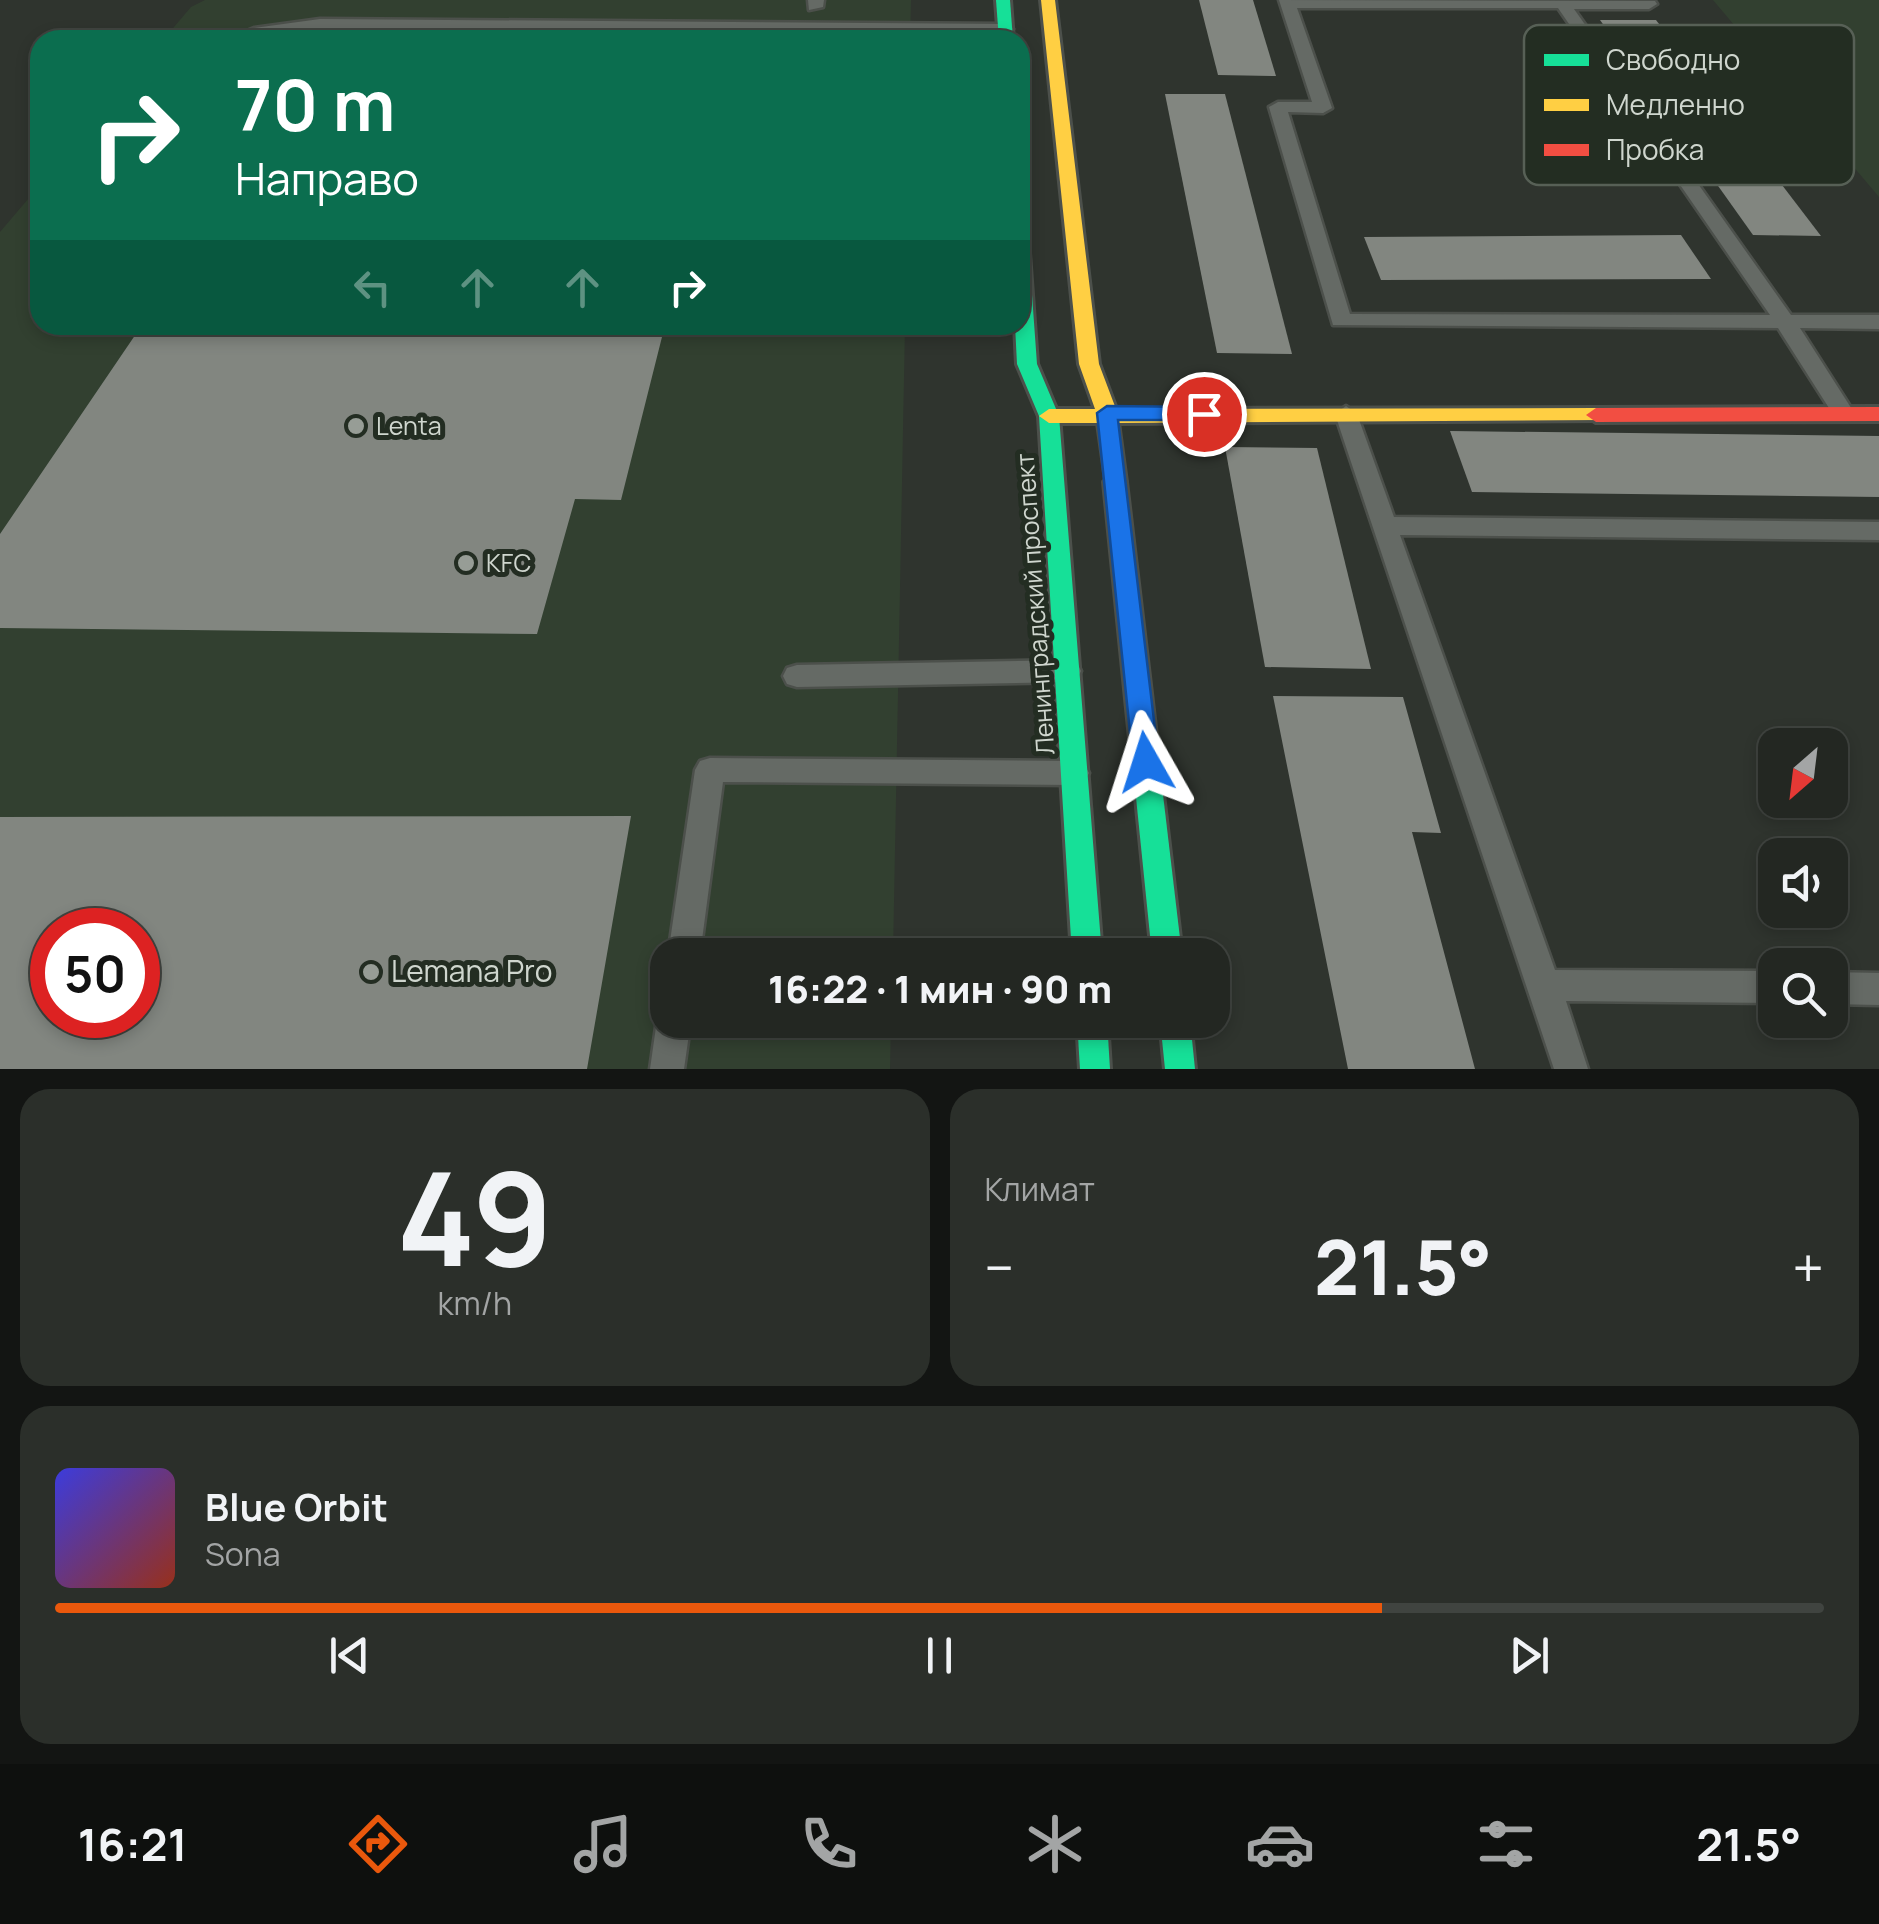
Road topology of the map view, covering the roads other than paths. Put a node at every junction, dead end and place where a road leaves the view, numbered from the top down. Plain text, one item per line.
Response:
1 (1003, 0) edge
2 (1048, 0) edge
3 (1287, 2) edge
4 (1563, 4) junction
5 (1648, 4) dead end
6 (1578, 25) edge
7 (276, 30) edge
8 (694, 30) edge
9 (1006, 30) edge
10 (1689, 185) edge
11 (1785, 322) junction
12 (1879, 322) edge
13 (1026, 335) edge
14 (1107, 413) junction
15 (1346, 414) junction
16 (1844, 414) junction
17 (1879, 414) edge
18 (1049, 416) junction
19 (1384, 526) junction
20 (1879, 531) edge
21 (1068, 671) junction
22 (797, 676) dead end
23 (1074, 773) junction
24 (686, 938) edge
25 (1086, 938) edge
26 (1166, 938) edge
27 (1544, 984) junction
28 (1758, 987) edge
29 (1848, 988) edge
30 (1879, 989) edge
31 (672, 1038) edge
32 (1093, 1038) edge
33 (1177, 1038) edge
34 (668, 1069) edge
35 (1095, 1069) edge
36 (1180, 1069) edge
37 (1571, 1069) edge

1 - 9 main road
2 - 14 main road
3 - 4 lane
3 - 11 lane
4 - 5 lane
4 - 6 lane
7 - 8 lane
10 - 11 lane
11 - 12 lane
11 - 16 lane
13 - 18 main road, Ленинградский проспект
14 - 15 main road
14 - 18 main road
14 - 26 main road
15 - 16 main road
15 - 19 lane
16 - 17 main road
18 - 21 main road, Ленинградский проспект
19 - 20 lane
19 - 27 lane
21 - 22 lane
21 - 23 main road, Ленинградский проспект
23 - 24 lane
23 - 25 main road, Ленинградский проспект
27 - 28 lane
27 - 37 lane
29 - 30 lane
31 - 34 lane
32 - 35 main road
33 - 36 main road

